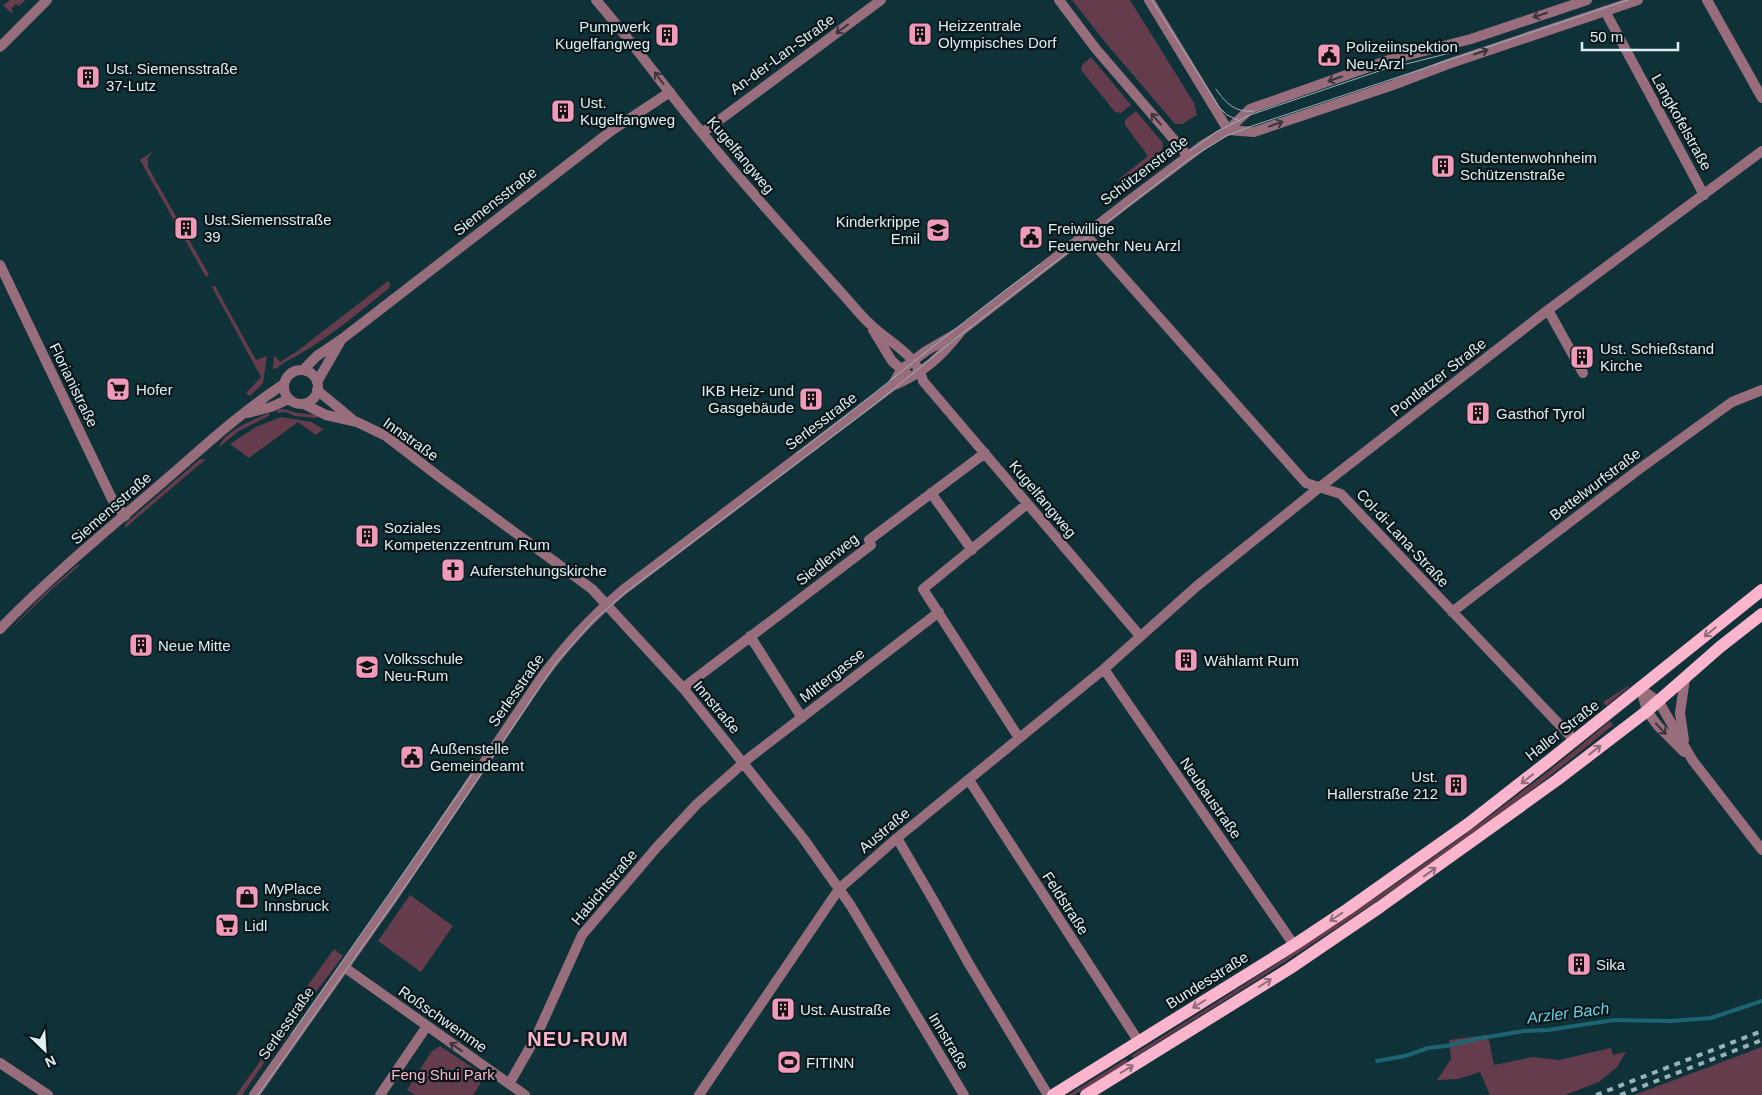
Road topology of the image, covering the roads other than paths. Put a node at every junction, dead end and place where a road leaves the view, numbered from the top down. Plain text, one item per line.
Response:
1 (47, 0) edge
2 (596, 0) edge
3 (881, 0) edge
4 (1059, 0) edge
5 (1148, 0) edge
6 (1587, 0) edge
7 (1638, 0) edge
8 (1707, 0) edge
9 (1604, 11) junction
10 (0, 47) edge
11 (670, 92) junction
12 (1762, 98) edge
13 (1228, 130) junction
14 (702, 133) junction
15 (1762, 150) edge
16 (1188, 156) junction
17 (1704, 195) junction
18 (1085, 234) junction
19 (0, 265) edge
20 (1548, 310) junction
21 (870, 325) junction
22 (962, 330) junction
23 (342, 339) junction
24 (913, 362) junction
25 (303, 370) junction
26 (902, 370) junction
27 (1582, 373) dead end
28 (922, 376) junction
29 (912, 378) junction
30 (284, 384) junction
31 (317, 386) junction
32 (892, 386) junction
33 (1762, 390) edge
34 (289, 400) junction
35 (304, 404) junction
36 (245, 414) junction
37 (357, 422) junction
38 (985, 453) junction
39 (1320, 487) junction
40 (930, 493) junction
41 (1027, 504) junction
42 (124, 516) junction
43 (972, 550) junction
44 (1762, 590) edge
45 (607, 604) junction
46 (939, 612) junction
47 (1452, 612) junction
48 (1762, 614) edge
49 (0, 629) edge
50 (750, 636) junction
51 (1140, 636) junction
52 (1104, 669) junction
53 (1685, 679) junction
54 (683, 688) junction
55 (1641, 689) junction
56 (1659, 702) junction
57 (1647, 711) junction
58 (802, 718) junction
59 (1019, 738) junction
60 (1575, 740) junction
61 (1685, 746) junction
62 (1693, 761) junction
63 (744, 763) junction
64 (969, 780) junction
65 (897, 838) junction
66 (1762, 850) edge
67 (839, 889) junction
68 (1376, 889) joint
69 (1294, 945) junction
70 (344, 968) junction
71 (427, 1026) junction
72 (1139, 1042) junction
73 (0, 1063) edge
74 (509, 1084) junction
75 (48, 1095) edge
76 (254, 1095) edge
77 (380, 1095) edge
78 (525, 1095) edge
79 (699, 1095) edge
80 (964, 1095) edge
81 (1048, 1095) edge
82 (1053, 1095) edge
83 (1086, 1095) edge

1 - 10 street
11 -> 2 street, Kugelfangweg
3 -> 14 street, An-der-Lan-Straße
16 -> 4 street
5 - 13 street
6 -> 13 street, Schützenstraße
7 - 9 street
8 - 12 street
13 -> 9 street
9 - 17 street, Langkofelstraße
11 - 14 street, Kugelfangweg
11 - 23 street, Siemensstraße
13 - 16 street, Schützenstraße
14 - 21 street, Kugelfangweg
15 - 17 street, Pontlatzer Straße
16 - 18 street, Schützenstraße
17 - 20 street, Pontlatzer Straße
18 - 22 street, Schützenstraße
18 - 39 street, Col-di-Lana-Straße
19 - 42 street, Florianistraße
20 - 27 street
20 - 39 street, Pontlatzer Straße
21 - 24 street, Kugelfangweg
21 - 26 street, Kugelfangweg
22 - 24 street, Schützenstraße
22 - 28 street, Schützenstraße
23 - 25 street, Siemensstraße
23 - 31 street, Siemensstraße
24 - 26 street, Schützenstraße
24 - 28 street, Kugelfangweg
25 - 30 street
25 - 31 street
26 - 29 street, Kugelfangweg
26 - 32 street, Serlesstraße
28 - 29 street, Schützenstraße
28 - 38 street, Kugelfangweg
29 - 32 street, Serlesstraße
30 - 34 street
30 - 36 street, Siemensstraße
31 - 35 street
31 - 37 street, Innstraße
32 - 45 street, Serlesstraße
33 - 47 street, Bettelwurfstraße
34 - 35 street
34 - 36 street, Siemensstraße
35 - 37 street, Innstraße
36 - 42 street, Siemensstraße
37 - 45 street, Innstraße
38 - 40 street, Siedlerweg
38 - 41 street, Kugelfangweg
39 - 47 street, Col-di-Lana-Straße
39 - 51 street, Pontlatzer Straße
40 - 43 street
40 - 50 street, Siedlerweg
41 - 43 street
41 - 51 street, Kugelfangweg
42 - 49 street, Siemensstraße
43 - 46 street
44 -> 55 main road, Haller Straße
45 - 54 street, Innstraße
45 - 70 street, Serlesstraße
46 - 58 street, Mittergasse
46 - 59 street
47 - 60 street, Col-di-Lana-Straße
48 - 53 main road
50 - 54 street, Siedlerweg
50 - 58 street
51 - 52 street, Austraße
52 - 59 street, Austraße
52 - 69 street, Neubaustraße
53 - 56 main road
53 - 61 street
54 - 63 street, Innstraße
55 - 56 street
55 - 57 street
55 - 60 main road, Haller Straße
56 - 57 main road
56 - 61 street
57 -> 62 street
83 -> 57 main road
58 - 63 street, Mittergasse
59 - 64 street, Austraße
60 -> 68 main road, Haller Straße
61 - 62 street
62 - 66 street
63 - 67 street, Innstraße
63 - 74 street, Habichtstraße
64 - 65 street, Austraße
64 - 72 street, Feldstraße
65 - 67 street, Austraße
65 - 81 street
67 - 79 street, Austraße
67 - 80 street, Innstraße
68 -> 69 main road, Bundesstraße
69 -> 72 main road, Bundesstraße
70 - 71 street, Roßschwemme
70 - 76 street, Serlesstraße
74 -> 71 street, Roßschwemme
71 - 77 street
72 - 82 main road, Bundesstraße
73 - 75 street
74 - 78 street, Roßschwemme

